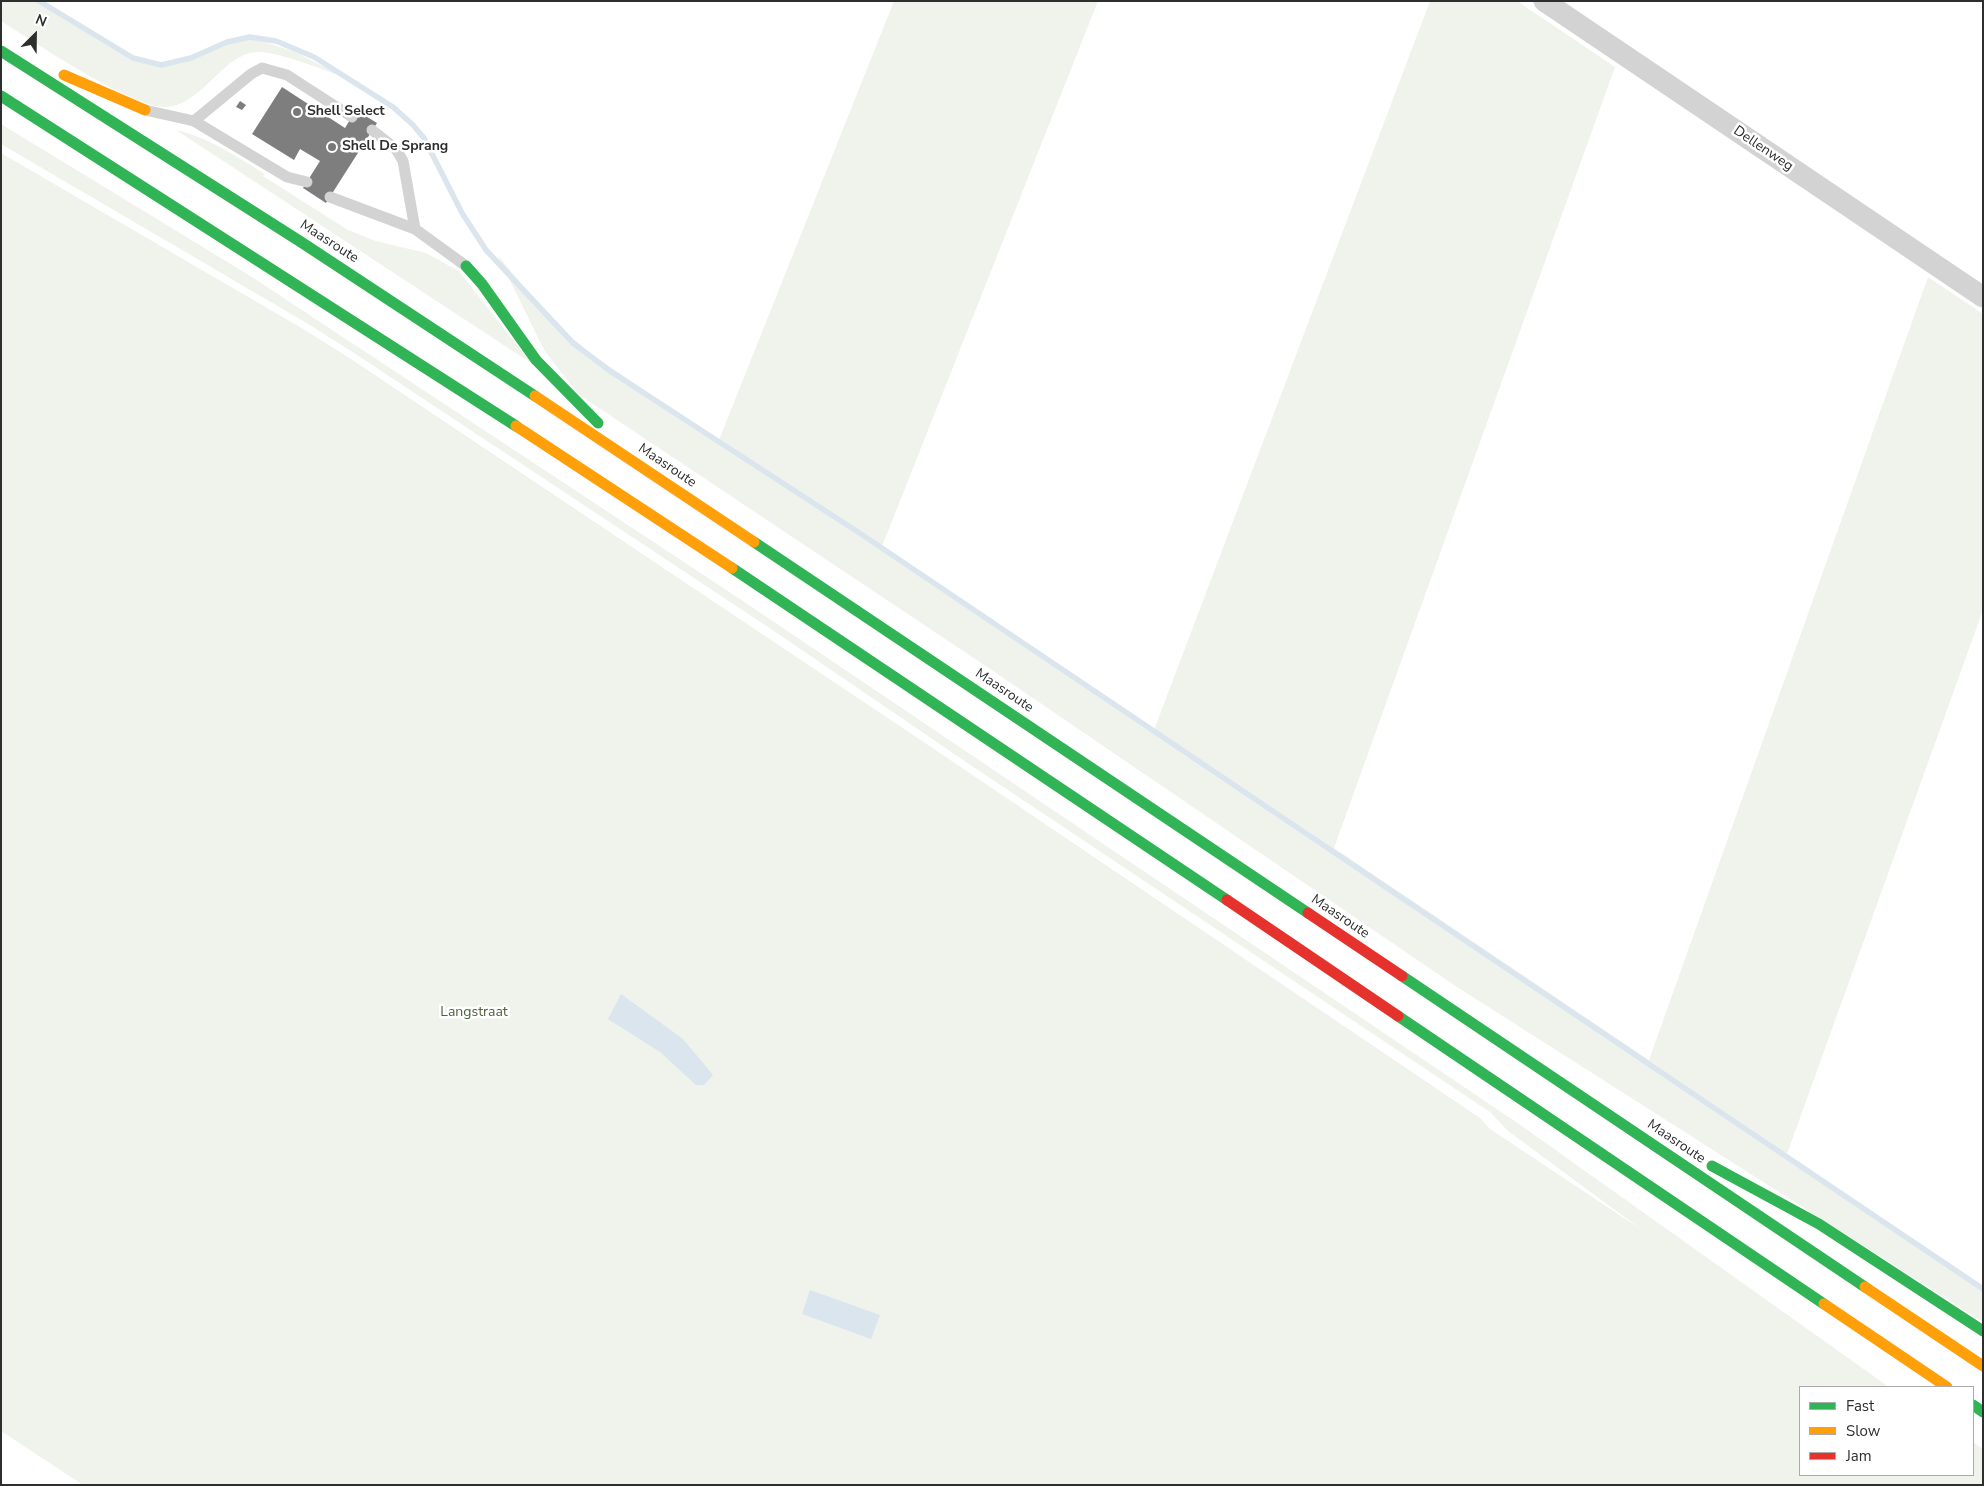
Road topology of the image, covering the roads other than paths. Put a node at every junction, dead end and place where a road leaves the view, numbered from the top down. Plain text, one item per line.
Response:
1 (1544, 1) edge
2 (1, 49) edge
3 (1, 96) edge
4 (145, 110) joint
5 (352, 117) dead end
6 (194, 121) junction
7 (372, 130) dead end
8 (307, 182) dead end
9 (330, 197) dead end
10 (415, 229) junction
11 (466, 266) joint
12 (1983, 297) edge
13 (646, 470) junction
14 (1570, 1089) junction
15 (1682, 1149) dead end
16 (1699, 1159) dead end
17 (1983, 1331) edge
18 (1983, 1366) edge
19 (1946, 1386) edge

1 - 12 street, Dellenweg
2 - 4 highway
2 - 13 highway, Maasroute
3 - 19 highway
4 - 6 lane
5 - 6 lane
6 - 8 lane
7 - 10 lane
9 - 10 lane
10 - 11 lane
11 - 13 highway
13 - 14 highway, Maasroute
14 - 15 highway
14 - 18 highway, Maasroute
16 - 17 highway

